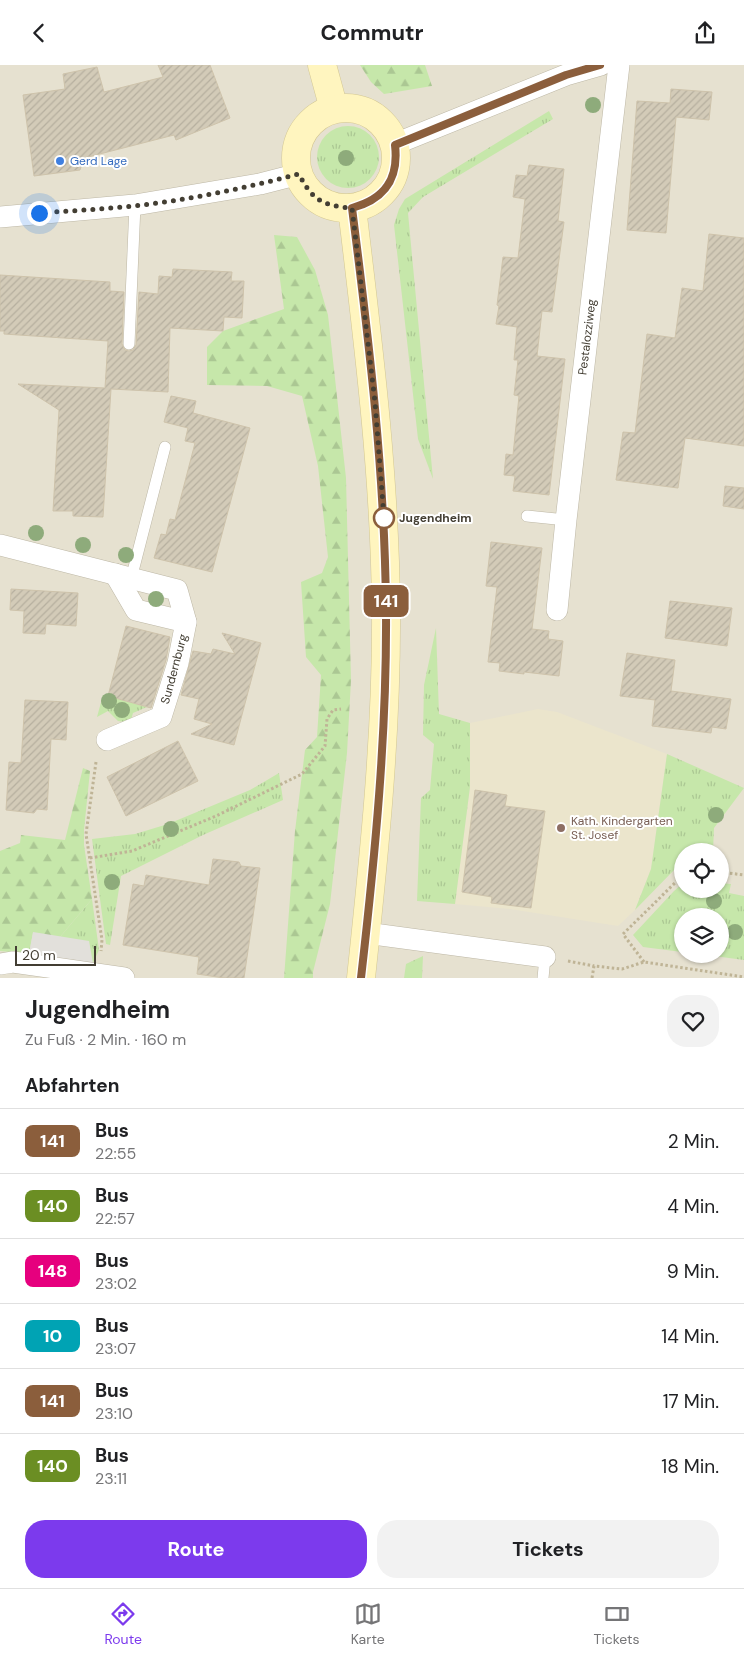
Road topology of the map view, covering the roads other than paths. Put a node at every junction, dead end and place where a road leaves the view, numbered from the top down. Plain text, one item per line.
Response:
1 (322, 65) edge
2 (600, 65) edge
3 (619, 65) edge
4 (565, 70) edge
5 (334, 109) junction
6 (395, 145) junction
7 (299, 174) junction
8 (136, 205) junction
9 (352, 208) junction
10 (0, 217) edge
11 (129, 344) dead end
12 (165, 447) dead end
13 (527, 516) dead end
14 (566, 520) junction
15 (0, 545) edge
16 (123, 576) junction
17 (557, 610) dead end
18 (186, 622) junction
19 (107, 740) road end
20 (366, 933) junction
21 (545, 957) joint
22 (0, 964) edge
23 (124, 978) edge
24 (361, 978) edge
25 (543, 978) edge

1 - 5 main road
2 - 4 street
3 - 14 street, Pestalozziweg
4 - 6 street
5 - 6 main road
5 - 7 main road
6 - 9 main road
7 - 8 street
7 - 9 main road
8 - 10 street
8 - 11 lane
9 - 20 main road
12 - 16 lane
13 - 14 lane
14 - 17 street, Pestalozziweg
15 - 16 street, Sundernburg
16 - 18 street, Sundernburg
16 - 18 street, Sundernburg
18 - 19 street, Sundernburg
20 - 21 street
20 - 24 main road
21 - 25 lane
22 - 23 street

